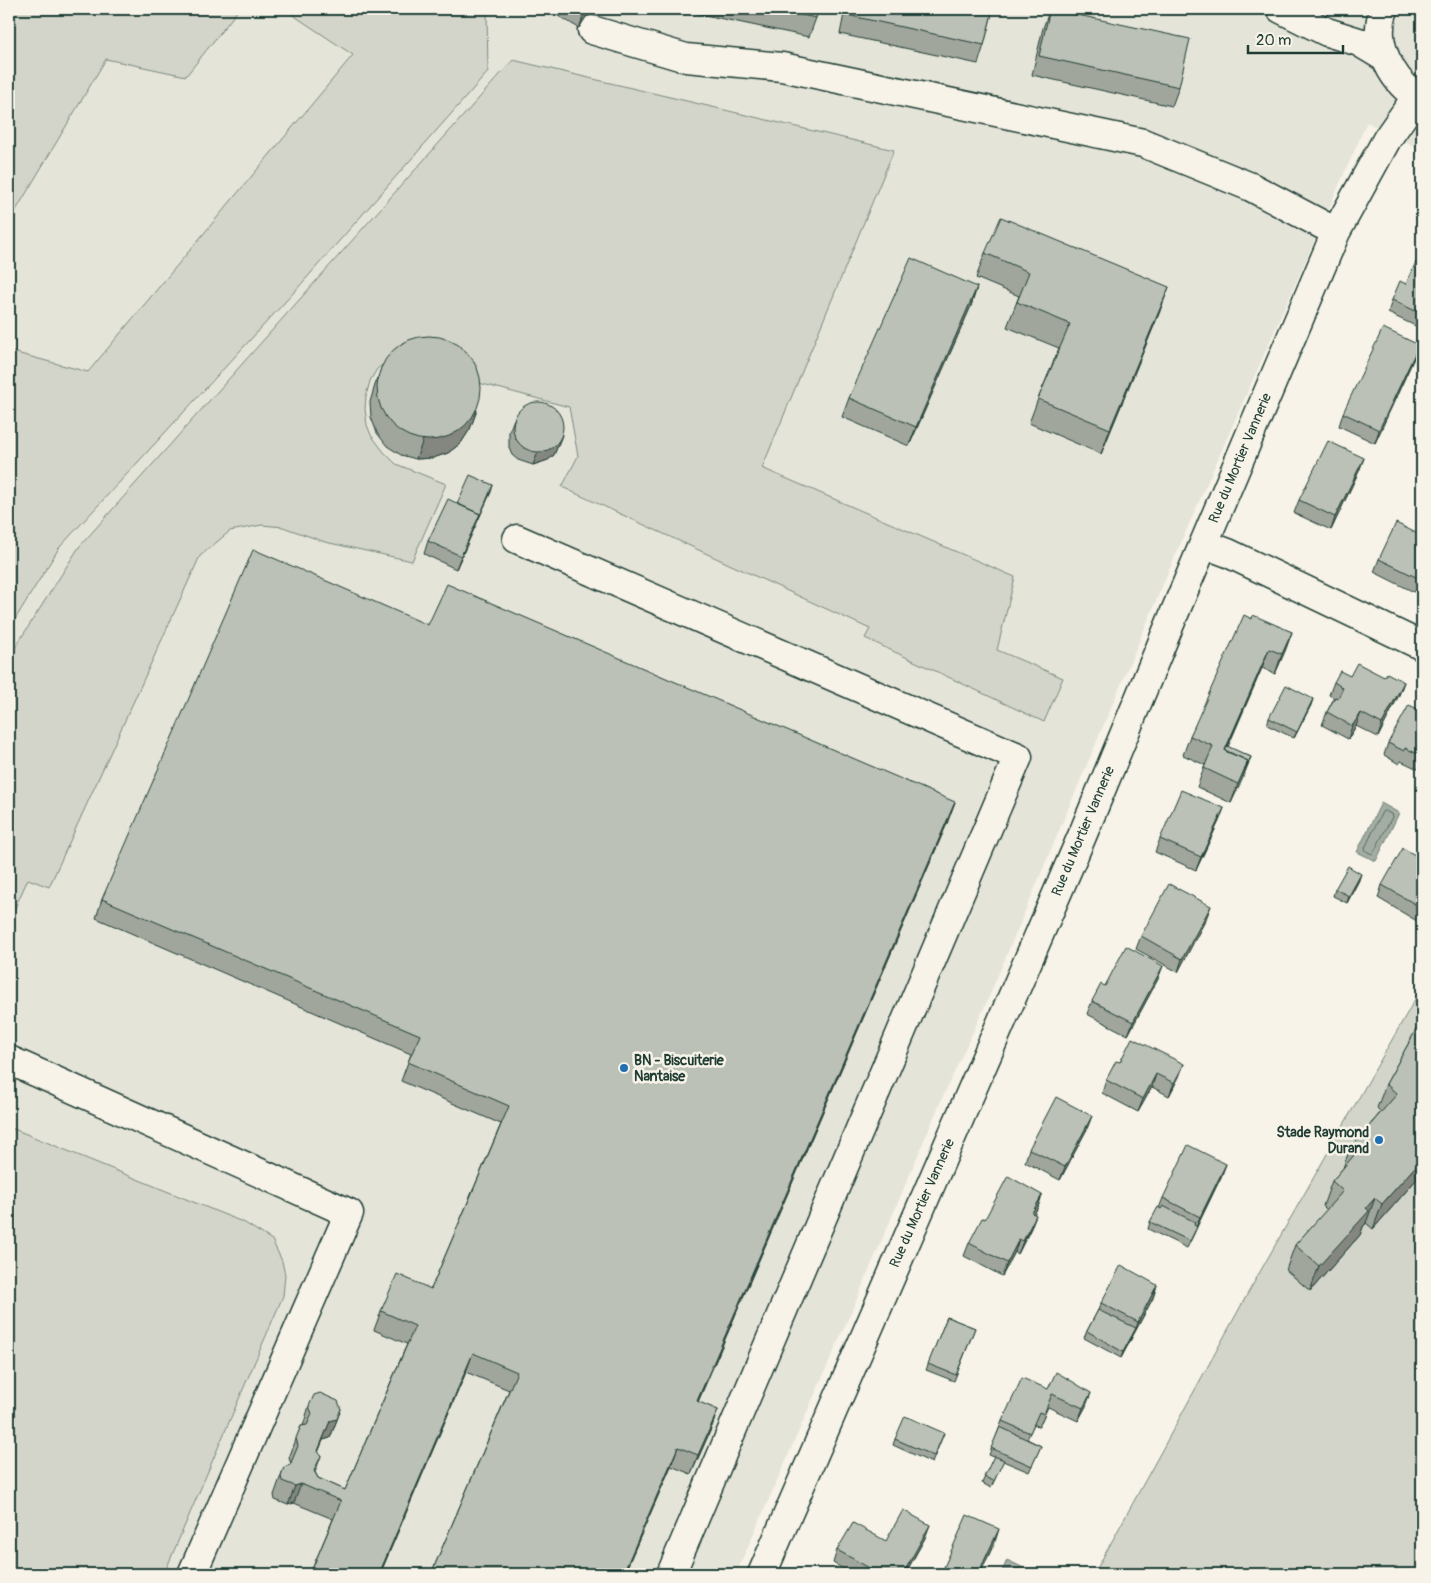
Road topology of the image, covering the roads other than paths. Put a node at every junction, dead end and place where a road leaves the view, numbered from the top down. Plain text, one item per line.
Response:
1 (1281, 9) edge
2 (1384, 9) edge
3 (592, 30) dead end
4 (1384, 57) junction
5 (1420, 97) edge
6 (1336, 232) junction
7 (517, 539) dead end
8 (1204, 544) junction
9 (1422, 646) edge
10 (9, 1060) edge
11 (192, 1574) edge
12 (671, 1574) edge
13 (762, 1574) edge

1 - 4 street
2 - 4 street
3 - 6 street
4 - 5 street
5 - 6 street, Rue du Mortier Vannerie
6 - 8 street, Rue du Mortier Vannerie
7 - 12 street
8 - 9 street
8 - 13 street, Rue du Mortier Vannerie
10 - 11 street

